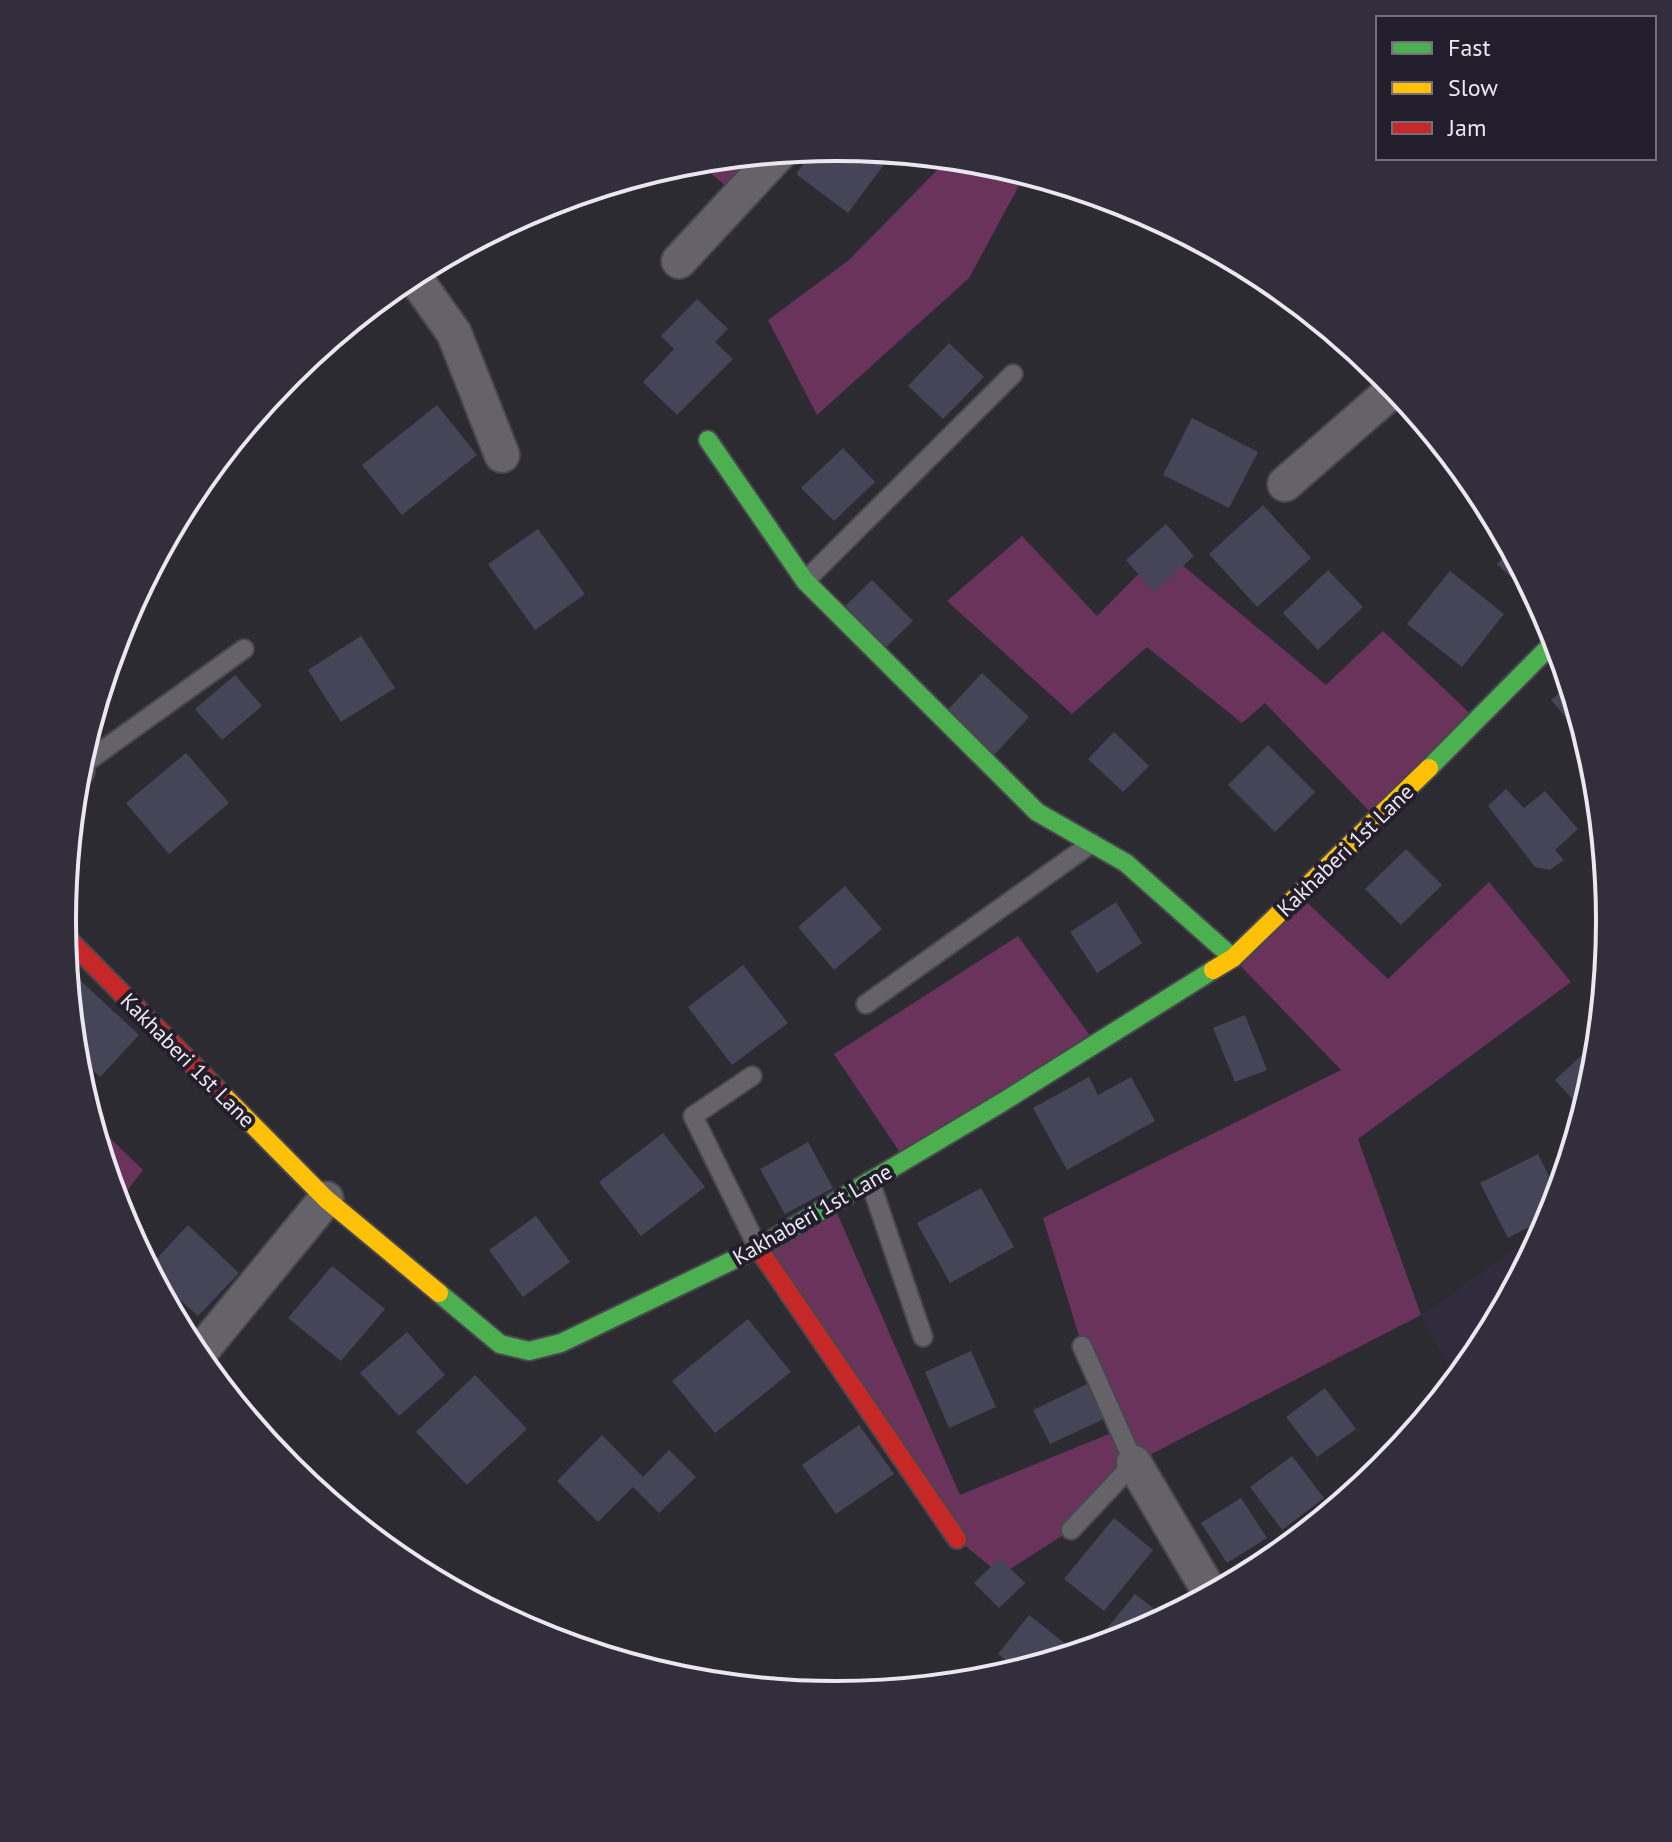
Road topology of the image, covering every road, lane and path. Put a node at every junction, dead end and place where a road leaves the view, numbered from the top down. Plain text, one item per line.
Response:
1 (768, 165) edge
2 (679, 261) dead end
3 (420, 285) edge
4 (1013, 374) dead end
5 (1385, 397) edge
6 (708, 440) dead end
7 (502, 455) dead end
8 (1285, 484) dead end
9 (805, 581) junction
10 (244, 649) dead end
11 (1546, 650) edge
12 (95, 756) edge
13 (1092, 843) junction
14 (77, 948) edge
15 (1233, 958) junction
16 (866, 1004) dead end
17 (752, 1076) dead end
18 (870, 1181) junction
19 (326, 1199) junction
20 (758, 1248) junction
21 (923, 1337) dead end
22 (206, 1345) edge
23 (1082, 1346) dead end
24 (1134, 1463) junction
25 (1071, 1530) dead end
26 (957, 1539) dead end
27 (1206, 1585) edge

1 - 2 street
3 - 7 street
4 - 9 lane
5 - 8 street
6 - 9 street
9 - 13 street
10 - 12 lane
11 - 15 street, Kakhaberi 1st Lane
13 - 15 street
13 - 16 lane
14 - 19 street, Kakhaberi 1st Lane
15 - 18 street, Kakhaberi 1st Lane
17 - 20 lane
18 - 20 street, Kakhaberi 1st Lane
18 - 21 lane
19 - 20 street, Kakhaberi 1st Lane
19 - 22 street
20 - 26 street
23 - 24 lane
24 - 25 lane
24 - 27 street

